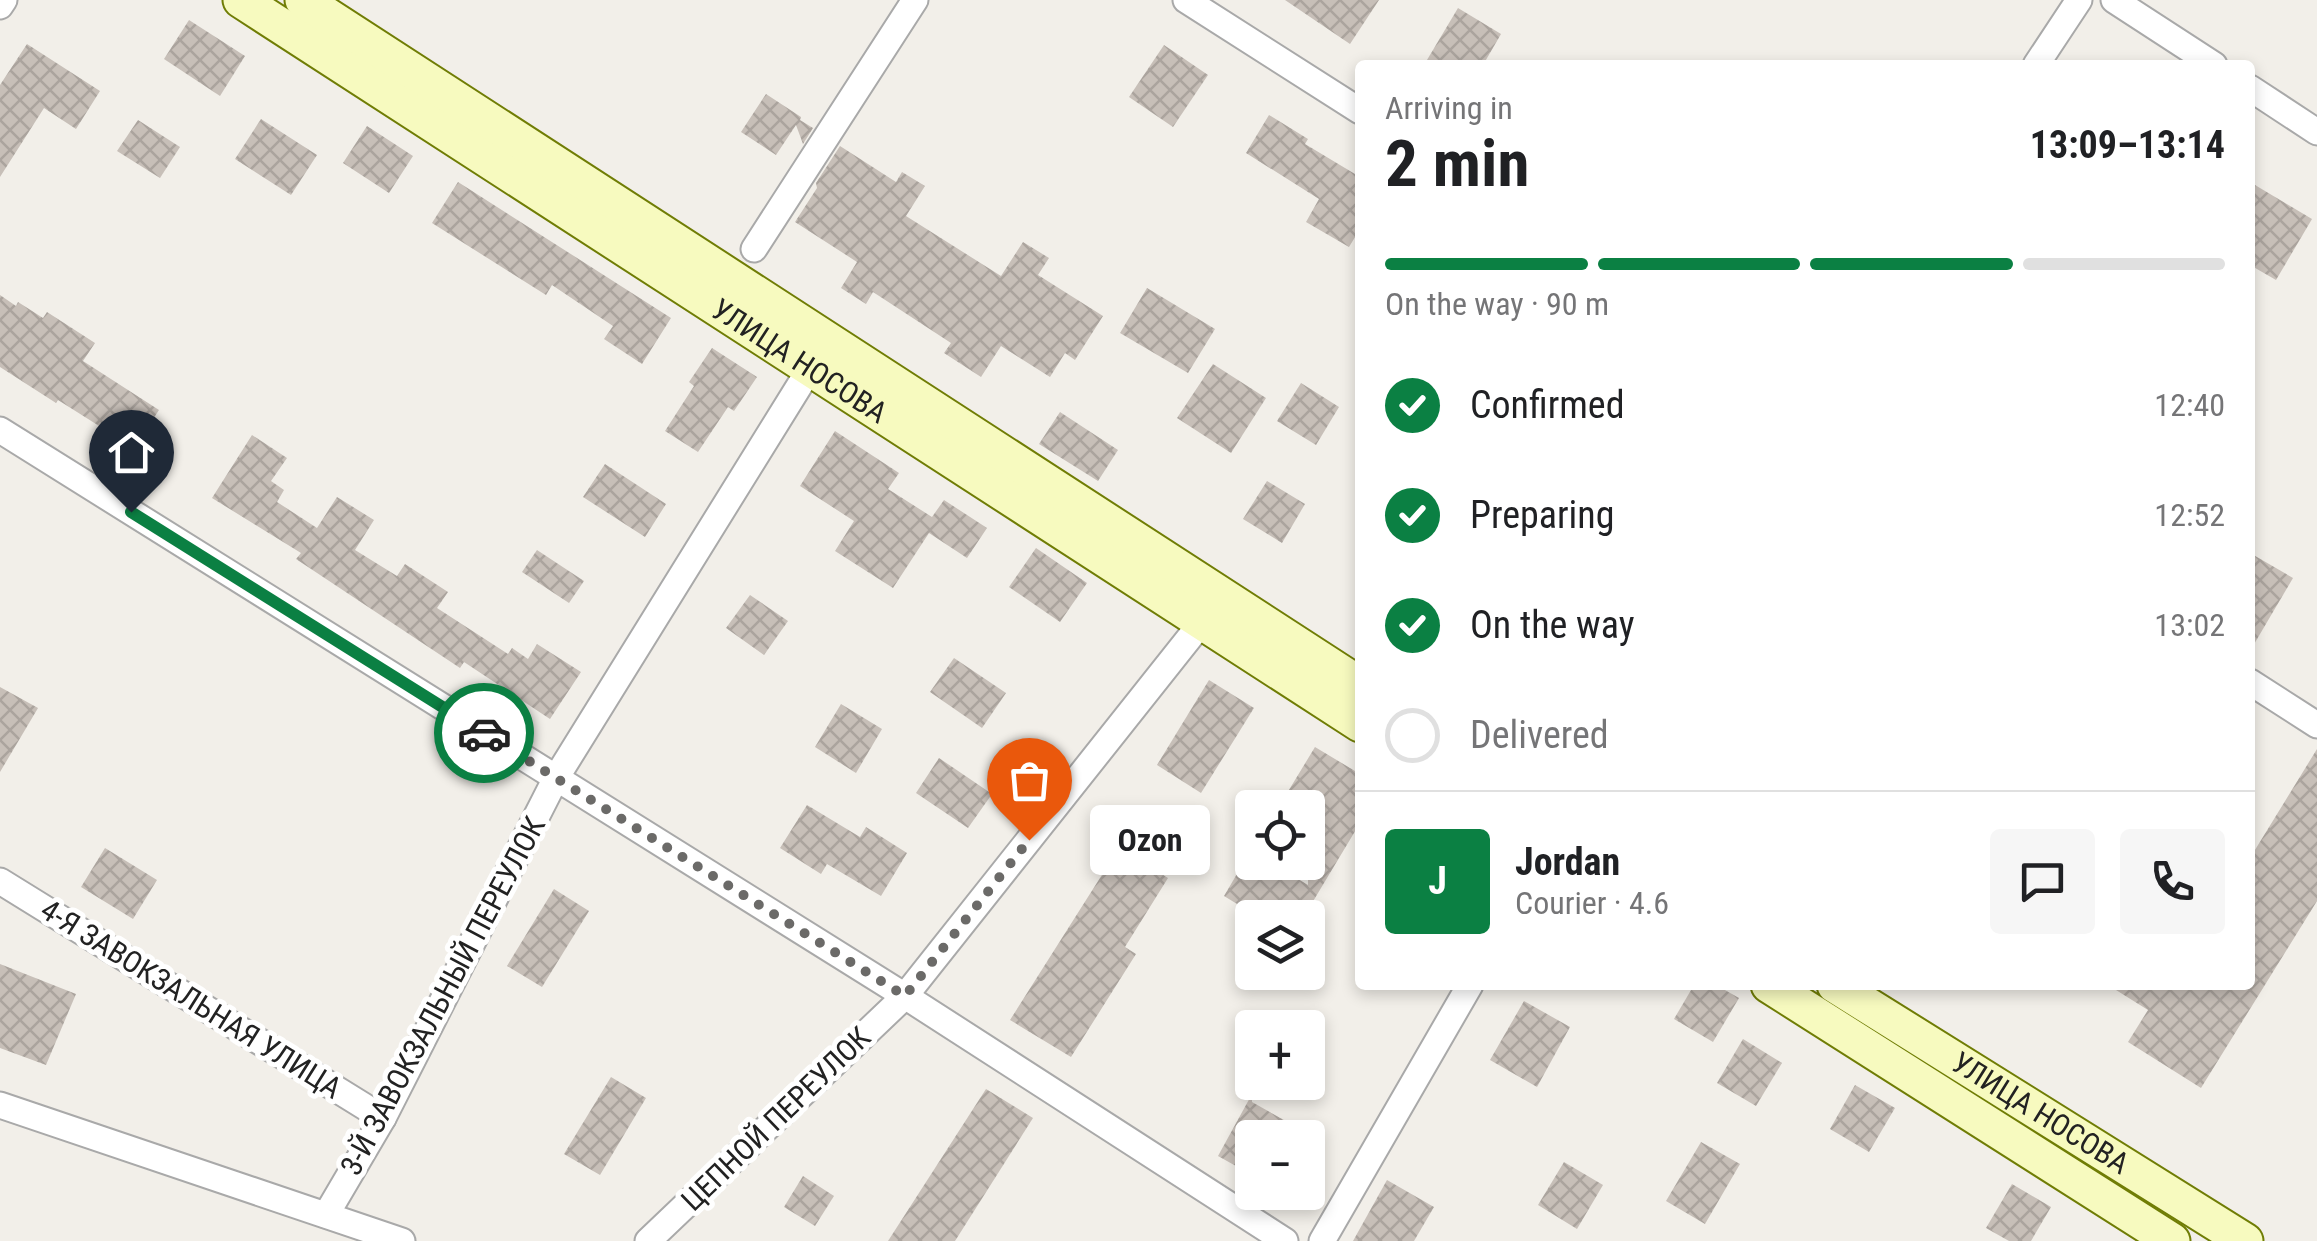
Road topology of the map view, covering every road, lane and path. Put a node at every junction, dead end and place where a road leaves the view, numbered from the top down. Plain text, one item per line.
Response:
1 (241, 0) edge
2 (304, 0) edge
3 (916, 0) edge
4 (1186, 0) edge
5 (2080, 0) edge
6 (2114, 0) edge
7 (2039, 60) edge
8 (2206, 60) edge
9 (2255, 91) edge
10 (1355, 109) edge
11 (2317, 132) edge
12 (754, 249) dead end
13 (819, 353) junction
14 (0, 430) edge
15 (1213, 610) junction
16 (1355, 681) edge
17 (2255, 685) edge
18 (1355, 720) edge
19 (2317, 724) edge
20 (556, 778) junction
21 (0, 881) edge
22 (1467, 990) edge
23 (1777, 990) edge
24 (1844, 990) edge
25 (905, 996) junction
26 (0, 1105) edge
27 (383, 1118) junction
28 (326, 1215) junction
29 (402, 1241) edge
30 (648, 1241) edge
31 (1285, 1241) edge
32 (1322, 1241) edge
33 (2172, 1241) edge
34 (2245, 1241) edge

1 - 13 main road, УЛИЦА НОСОВА
2 - 13 main road, УЛИЦА НОСОВА
3 - 12 street
4 - 10 street
5 - 7 street
6 - 8 street
9 - 11 street
13 - 15 main road, УЛИЦА НОСОВА
13 - 20 street, 3-Й ЗАВОКЗАЛЬНЫЙ ПЕРЕУЛОК
14 - 20 street
15 - 16 main road, УЛИЦА НОСОВА
15 - 18 main road, УЛИЦА НОСОВА
15 - 25 street, ЦЕПНОЙ ПЕРЕУЛОК
17 - 19 street
20 - 25 street
20 - 27 street, 3-Й ЗАВОКЗАЛЬНЫЙ ПЕРЕУЛОК
21 - 27 street, 4-Я ЗАВОКЗАЛЬНАЯ УЛИЦА
22 - 32 street
23 - 33 main road, УЛИЦА НОСОВА
24 - 34 main road, УЛИЦА НОСОВА
25 - 30 street, ЦЕПНОЙ ПЕРЕУЛОК
25 - 31 street
26 - 28 street
27 - 28 street, 3-Й ЗАВОКЗАЛЬНЫЙ ПЕРЕУЛОК
28 - 29 street

